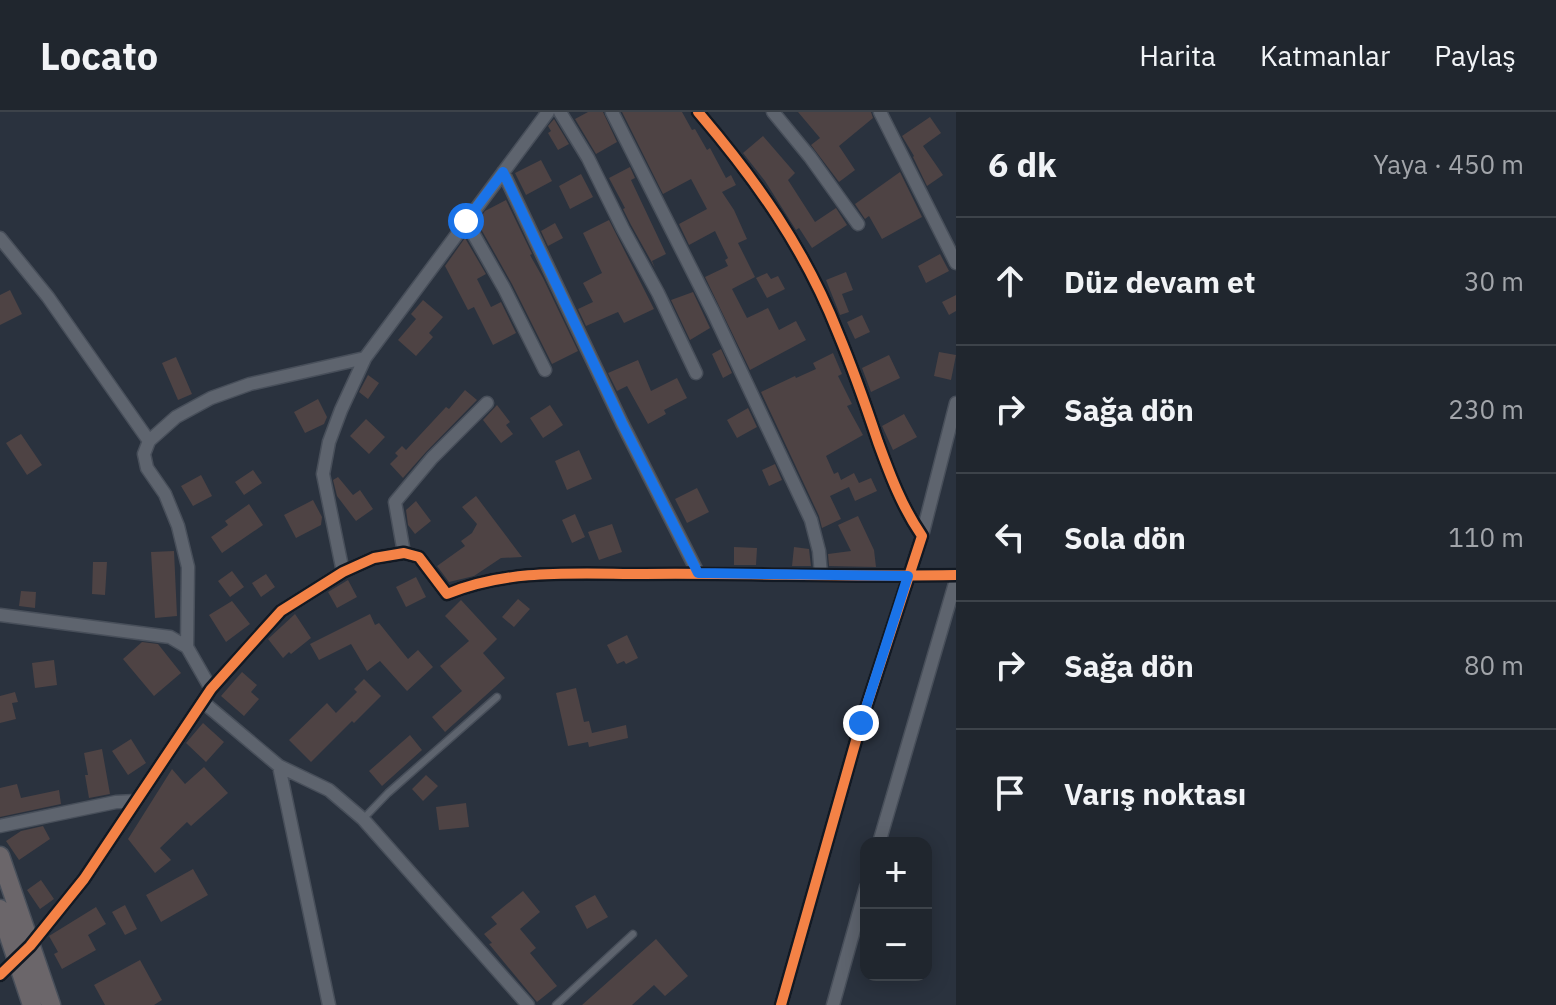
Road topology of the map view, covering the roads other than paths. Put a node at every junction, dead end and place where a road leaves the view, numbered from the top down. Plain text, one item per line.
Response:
1 (548, 112) edge
2 (560, 112) edge
3 (612, 112) edge
4 (698, 112) edge
5 (773, 112) edge
6 (880, 112) edge
7 (503, 172) junction
8 (466, 221) junction
9 (858, 224) dead end
10 (0, 238) edge
11 (956, 263) edge
12 (365, 358) junction
13 (545, 370) dead end
14 (696, 373) dead end
15 (487, 403) dead end
16 (956, 403) edge
17 (149, 441) junction
18 (922, 536) junction
19 (404, 553) junction
20 (343, 572) junction
21 (698, 573) junction
22 (821, 575) junction
23 (908, 576) junction
24 (956, 577) edge
25 (0, 615) edge
26 (187, 647) junction
27 (211, 689) junction
28 (497, 697) dead end
29 (203, 702) junction
30 (279, 766) junction
31 (136, 801) junction
32 (363, 819) junction
33 (0, 826) edge
34 (881, 837) edge
35 (0, 856) edge
36 (860, 908) edge
37 (0, 909) edge
38 (633, 934) dead end
39 (24, 952) junction
40 (0, 975) edge
41 (32, 1005) edge
42 (51, 1005) edge
43 (329, 1005) edge
44 (528, 1005) edge
45 (556, 1005) edge
46 (781, 1005) edge
47 (833, 1005) edge

1 - 7 street
2 - 14 street
3 - 22 street
4 - 18 street
5 - 9 street
6 - 11 street
7 - 8 street
7 - 21 street
8 - 12 street
8 - 13 street
10 - 17 street
12 - 17 street
12 - 20 street
15 - 19 street
16 - 18 street
17 - 26 street
18 - 23 street
19 - 20 street
19 - 21 street
20 - 27 street
21 - 22 street
22 - 23 street
23 - 24 street
23 - 46 street
24 - 34 street
25 - 26 street
26 - 27 street
27 - 29 street
28 - 32 lane
29 - 30 street
29 - 31 street
30 - 32 street
30 - 43 street
31 - 33 street
31 - 39 street
32 - 44 street
35 - 39 main road
36 - 47 street
37 - 39 main road
38 - 45 lane
39 - 40 street
39 - 41 main road
39 - 42 main road

